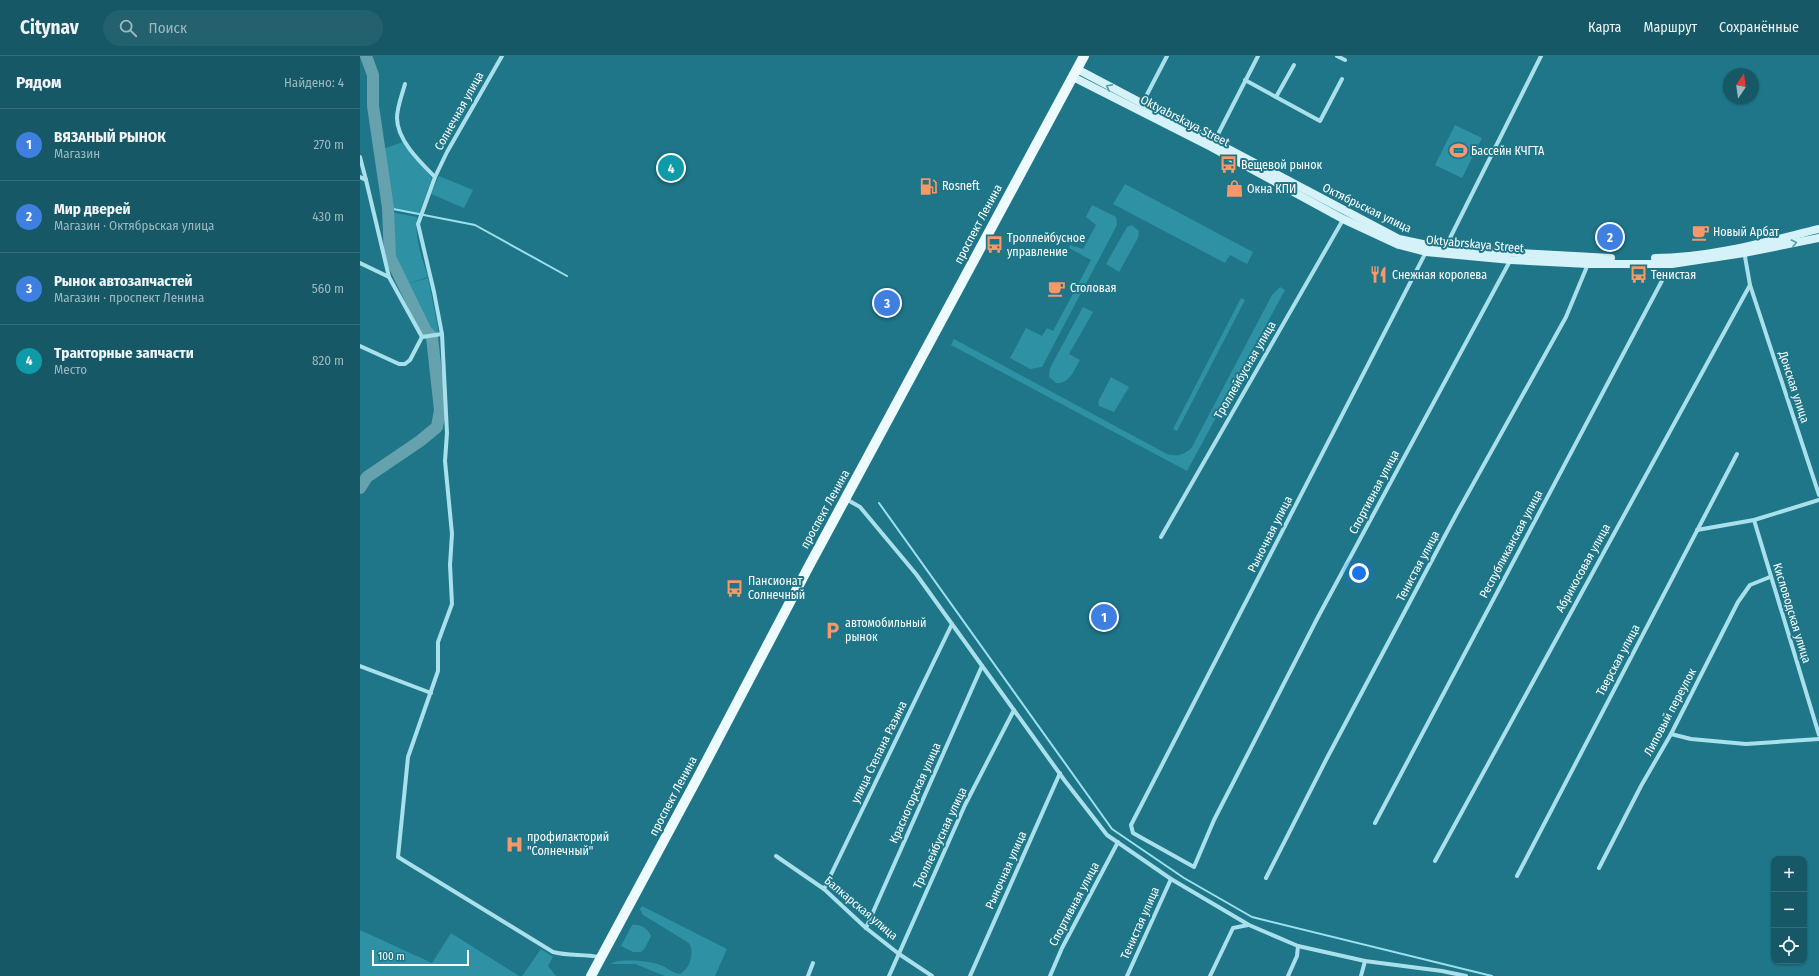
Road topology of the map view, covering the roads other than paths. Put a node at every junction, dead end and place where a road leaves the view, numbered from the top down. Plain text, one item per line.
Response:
1 (502, 56) edge
2 (1084, 56) edge
3 (1167, 56) edge
4 (1258, 56) edge
5 (1337, 56) edge
6 (1541, 56) edge
7 (1345, 60) dead end
8 (1294, 65) dead end
9 (1075, 73) junction
10 (1342, 79) dead end
11 (1245, 80) junction
12 (405, 84) dead end
13 (1276, 97) junction
14 (1140, 107) junction
15 (1214, 142) junction
16 (360, 157) edge
17 (360, 177) edge
18 (435, 177) junction
19 (366, 180) junction
20 (1345, 216) junction
21 (1819, 229) edge
22 (1818, 240) edge
23 (1446, 250) junction
24 (1744, 250) junction
25 (1426, 252) junction
26 (1511, 260) junction
27 (360, 263) edge
28 (1588, 264) junction
29 (1665, 275) dead end
30 (389, 277) junction
31 (1750, 285) junction
32 (442, 334) junction
33 (422, 338) junction
34 (360, 346) edge
35 (1737, 454) dead end
36 (1819, 495) edge
37 (846, 499) junction
38 (1819, 500) edge
39 (1754, 520) junction
40 (1697, 530) junction
41 (1161, 538) dead end
42 (1770, 577) junction
43 (952, 624) junction
44 (360, 666) edge
45 (982, 666) junction
46 (431, 693) junction
47 (1014, 710) junction
48 (1671, 734) junction
49 (1819, 734) edge
50 (1819, 739) edge
51 (1060, 773) junction
52 (1374, 823) dead end
53 (1131, 825) joint
54 (1118, 842) junction
55 (776, 856) dead end
56 (1435, 861) dead end
57 (1599, 868) dead end
58 (1516, 876) dead end
59 (1266, 878) dead end
60 (1171, 879) junction
61 (824, 889) junction
62 (1249, 925) junction
63 (866, 928) junction
64 (1298, 946) junction
65 (899, 954) junction
66 (600, 958) junction
67 (1365, 961) junction
68 (813, 963) dead end
69 (1442, 971) junction
70 (591, 976) edge
71 (808, 976) edge
72 (889, 976) edge
73 (932, 976) edge
74 (970, 976) edge
75 (1050, 976) edge
76 (1127, 976) edge
77 (1210, 976) edge
78 (1288, 976) edge
79 (1360, 976) edge
80 (1440, 976) edge
81 (1466, 976) edge

1 - 18 street, Солнечная улица
2 - 9 main road, проспект Ленина
3 - 14 street
4 - 11 street
5 - 7 street
6 - 23 street
8 - 13 street
14 -> 9 main road, Октябрьская улица
9 - 14 main road, Oktyabrskaya Street
9 - 37 main road, проспект Ленина
10 - 13 street
11 - 13 street
11 - 15 street
12 - 18 street
14 - 15 main road, Октябрьская улица
14 - 20 main road, Oktyabrskaya Street
15 - 20 main road, Октябрьская улица
16 - 19 street
17 - 19 street
18 - 32 street, Солнечная улица
19 - 30 street
20 - 23 main road, Октябрьская улица
20 - 25 main road, Oktyabrskaya Street
20 - 41 street, Троллейбусная улица
21 - 24 main road, Октябрьская улица
24 -> 22 main road, Oktyabrskaya Street
23 - 24 main road, Октябрьская улица
24 - 28 main road, Oktyabrskaya Street
24 - 31 street, Донская улица
25 - 26 main road, Oktyabrskaya Street
25 - 53 street, Рыночная улица
26 - 28 main road, Oktyabrskaya Street
26 - 53 street, Спортивная улица
27 - 30 street
28 - 59 street, Тенистая улица
29 - 52 street, Республиканская улица
30 - 33 street
31 - 36 street, Донская улица
31 - 56 street, Абрикосовая улица
32 - 33 street
32 - 46 street
33 - 34 street
35 - 40 street, Тверская улица
37 - 43 street
37 - 66 main road, проспект Ленина
38 - 39 street
39 - 40 street
39 - 42 street, Кисловодская улица
40 - 58 street, Тверская улица
42 - 48 street, Липовый переулок
42 - 49 street, Кисловодская улица
43 - 45 street
43 - 61 street, улица Степана Разина
44 - 46 street
45 - 47 street
45 - 63 street, Красногорская улица
46 - 66 street
47 - 51 street
47 - 65 street, Троллейбусная улица
48 - 50 street
48 - 57 street, Липовый переулок
51 - 54 street
51 - 74 street, Рыночная улица
54 - 60 street
54 - 75 street, Спортивная улица
55 - 61 street, Балкарская улица
60 - 62 street
60 - 76 street, Тенистая улица
61 - 63 street, Балкарская улица
62 - 64 street
62 - 77 street
63 - 65 street, Балкарская улица
64 - 67 street
64 - 78 street
65 - 72 street, Троллейбусная улица
65 - 73 street, Балкарская улица
66 - 70 main road, проспект Ленина
67 - 69 street
67 - 79 street
68 - 71 street
69 - 80 street
69 - 81 street

